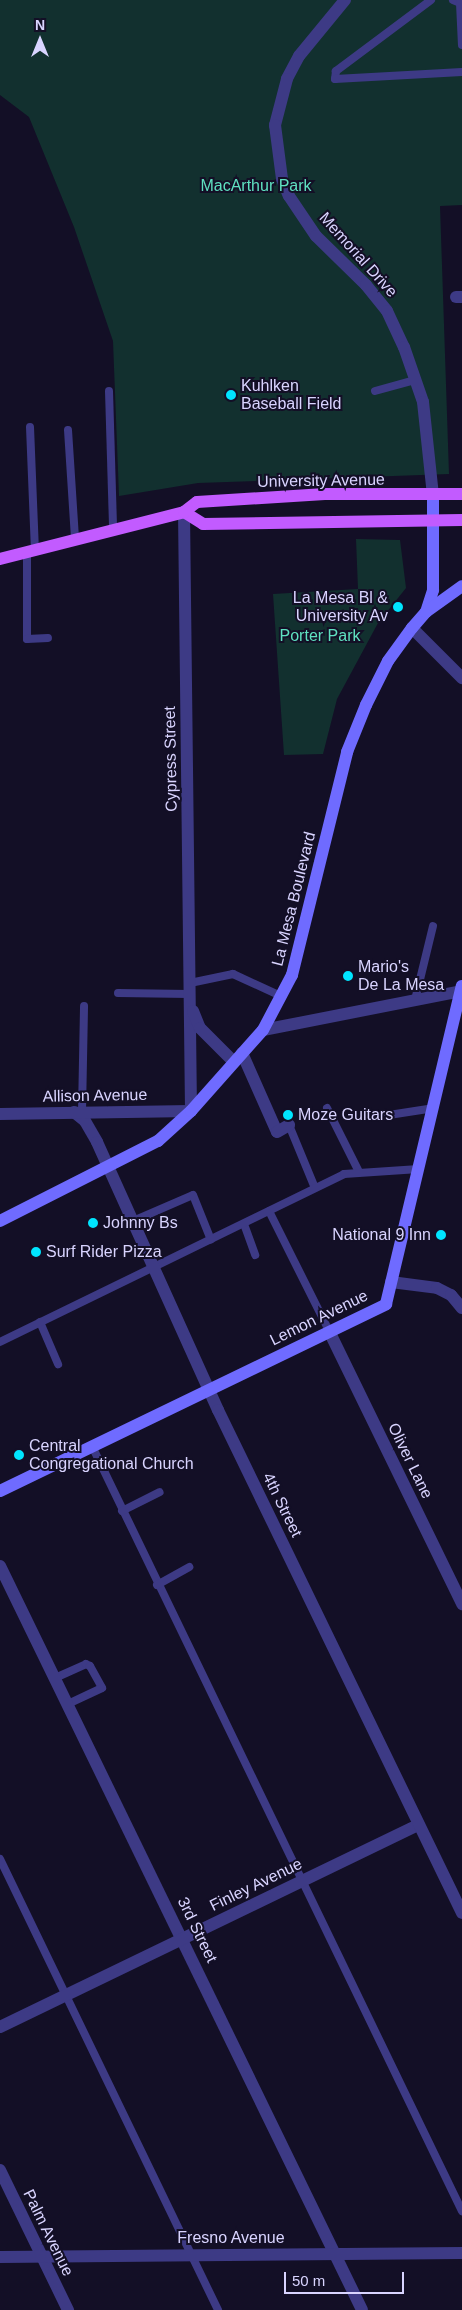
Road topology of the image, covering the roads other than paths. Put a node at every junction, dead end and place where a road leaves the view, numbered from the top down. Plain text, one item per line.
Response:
1 (345, 0) edge
2 (431, 0) edge
3 (452, 0) edge
4 (462, 45) edge
5 (462, 72) edge
6 (415, 380) junction
7 (108, 391) dead end
8 (375, 391) dead end
9 (30, 427) dead end
10 (68, 430) dead end
11 (462, 494) edge
12 (433, 496) junction
13 (184, 512) junction
14 (462, 520) edge
15 (434, 522) junction
16 (113, 529) junction
17 (76, 539) junction
18 (31, 551) junction
19 (0, 559) edge
20 (462, 586) edge
21 (426, 612) junction
22 (412, 628) junction
23 (48, 638) dead end
24 (462, 678) edge
25 (433, 926) dead end
26 (461, 989) edge
27 (118, 993) dead end
28 (190, 994) junction
29 (281, 996) junction
30 (415, 1000) junction
31 (84, 1006) dead end
32 (263, 1030) junction
33 (238, 1057) junction
34 (327, 1108) dead end
35 (434, 1108) junction
36 (191, 1110) junction
37 (78, 1112) junction
38 (0, 1114) edge
39 (376, 1117) dead end
40 (289, 1125) joint
41 (108, 1169) junction
42 (419, 1169) junction
43 (359, 1172) junction
44 (315, 1188) junction
45 (269, 1211) junction
46 (0, 1221) edge
47 (133, 1221) junction
48 (244, 1224) junction
49 (211, 1240) junction
50 (255, 1255) dead end
51 (155, 1267) junction
52 (391, 1282) junction
53 (462, 1308) edge
54 (40, 1322) junction
55 (329, 1331) junction
56 (0, 1342) edge
57 (58, 1364) dead end
58 (208, 1390) junction
59 (92, 1446) junction
60 (0, 1491) edge
61 (160, 1492) dead end
62 (122, 1511) junction
63 (0, 1566) edge
64 (188, 1567) dead end
65 (157, 1585) junction
66 (462, 1604) edge
67 (55, 1678) junction
68 (68, 1704) junction
69 (418, 1826) junction
70 (0, 1859) edge
71 (302, 1881) junction
72 (462, 1913) edge
73 (184, 1938) junction
74 (65, 1996) junction
75 (0, 2027) edge
76 (0, 2170) edge
77 (462, 2211) edge
78 (462, 2253) edge
79 (336, 2254) junction
80 (192, 2255) junction
81 (41, 2256) junction
82 (0, 2257) edge
83 (68, 2310) edge
84 (218, 2310) edge
85 (362, 2310) edge

1 - 6 street, Memorial Drive
2 - 5 lane
3 - 4 lane
6 - 8 lane
6 - 12 street, Memorial Drive
7 - 16 lane
9 - 18 lane
10 - 17 lane
11 - 12 main road, University Avenue
12 - 13 main road, University Avenue
12 - 15 main road, Memorial Drive
13 - 15 main road
13 - 16 main road, University Avenue
13 - 28 street, Cypress Street
14 - 15 main road
15 - 21 main road, La Mesa Boulevard
16 - 17 main road, University Avenue
17 - 18 main road, University Avenue
18 - 19 main road, University Avenue
18 - 23 lane
20 - 21 main road, La Mesa Boulevard
21 - 22 main road, La Mesa Boulevard
22 - 24 street
22 - 29 main road, La Mesa Boulevard
25 - 30 lane
26 - 30 street
26 - 35 main road, Lemon Avenue
27 - 28 lane
28 - 29 lane
28 - 33 street, Cypress Street
28 - 36 street, Cypress Street
29 - 32 main road, La Mesa Boulevard
30 - 32 street
31 - 37 lane
32 - 33 main road, La Mesa Boulevard
33 - 36 main road, La Mesa Boulevard
33 - 40 street
34 - 43 lane
35 - 39 lane
35 - 42 main road, Lemon Avenue
36 - 37 street, Allison Avenue
36 - 41 main road, La Mesa Boulevard
37 - 38 street, Allison Avenue
37 - 41 street, 4th Street
40 - 44 lane
41 - 46 main road, La Mesa Boulevard
41 - 47 street, 4th Street
42 - 43 lane
42 - 52 main road, Lemon Avenue
43 - 44 lane
44 - 45 lane
45 - 48 lane
45 - 55 lane
47 - 49 lane
47 - 51 street, 4th Street
48 - 49 lane
48 - 50 lane
49 - 51 lane
51 - 54 lane
51 - 58 street, 4th Street
52 - 53 street
52 - 55 main road, Lemon Avenue
54 - 56 lane
54 - 57 lane
55 - 58 main road, Lemon Avenue
55 - 66 street, Oliver Lane
58 - 59 main road, Lemon Avenue
58 - 69 street, 4th Street
59 - 60 main road, Lemon Avenue
59 - 62 lane
61 - 62 lane
62 - 65 lane
63 - 67 street, 3rd Street
64 - 65 lane
65 - 71 lane
67 - 68 street, 3rd Street
67 - 68 lane
68 - 73 street, 3rd Street
69 - 71 street, Finley Avenue
69 - 72 street, 4th Street
70 - 74 lane
71 - 73 street, Finley Avenue
71 - 77 lane
73 - 74 street, Finley Avenue
73 - 79 street, 3rd Street
74 - 75 street, Finley Avenue
74 - 80 lane
76 - 81 street, Palm Avenue
78 - 79 street, Fresno Avenue
79 - 80 street, Fresno Avenue
79 - 85 street, 3rd Street
80 - 81 street, Fresno Avenue
80 - 84 lane
81 - 82 street, Fresno Avenue
81 - 83 street, Palm Avenue

